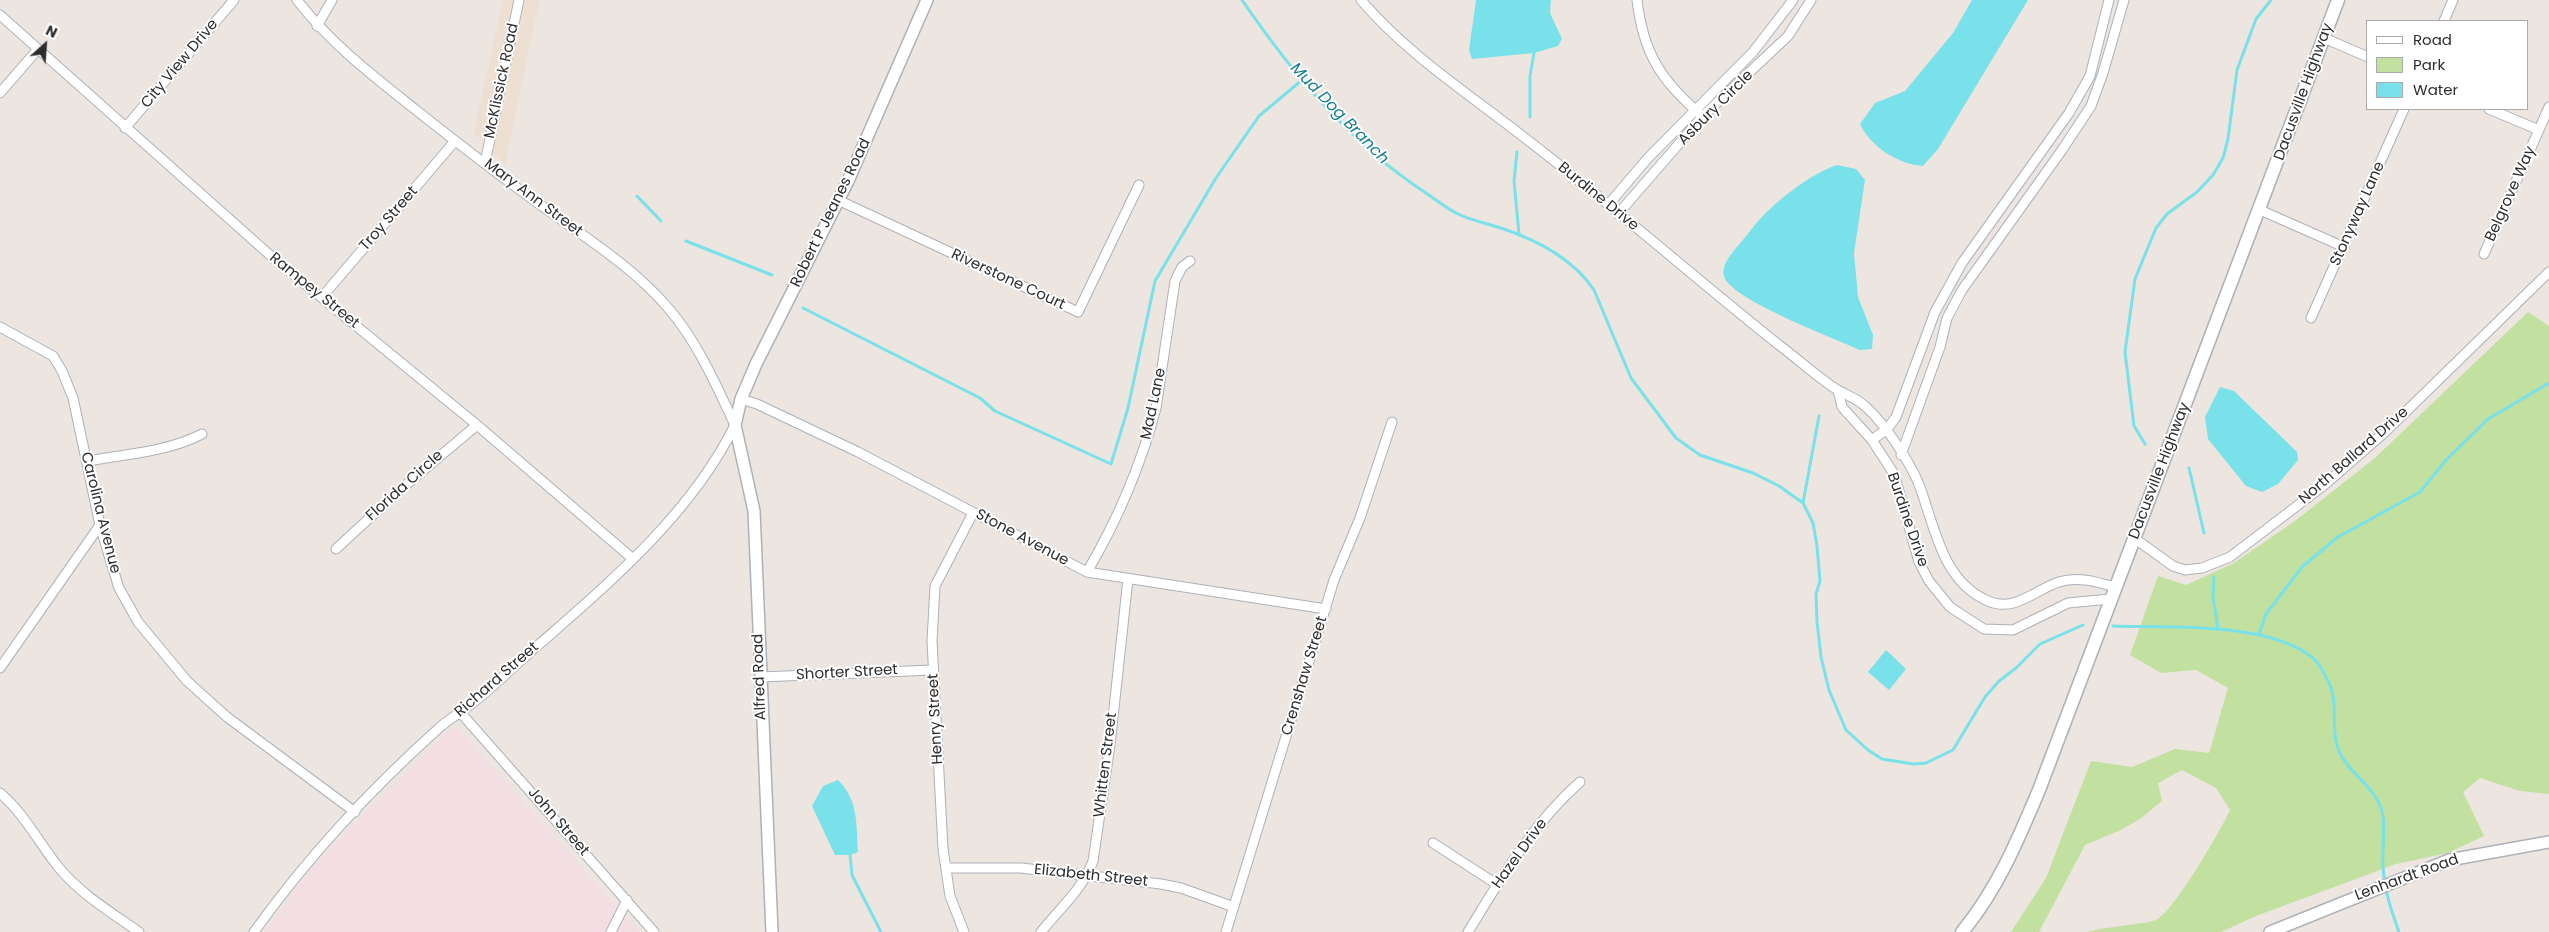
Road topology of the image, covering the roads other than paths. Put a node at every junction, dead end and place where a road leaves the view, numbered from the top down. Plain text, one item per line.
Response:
1 (234, 0) edge
2 (297, 0) edge
3 (332, 0) edge
4 (519, 0) edge
5 (927, 0) edge
6 (1361, 0) edge
7 (1637, 0) edge
8 (1793, 0) edge
9 (1811, 0) edge
10 (2124, 0) edge
11 (2338, 0) edge
12 (2453, 0) edge
13 (2108, 4) edge
14 (2120, 13) junction
15 (0, 15) edge
16 (2444, 20) edge
17 (317, 26) junction
18 (2324, 38) junction
19 (38, 49) junction
20 (2096, 49) junction
21 (2109, 52) junction
22 (2366, 56) edge
23 (0, 93) edge
24 (2549, 107) edge
25 (1696, 110) junction
26 (2404, 110) edge
27 (2491, 110) edge
28 (1703, 116) junction
29 (2066, 116) junction
30 (2079, 125) junction
31 (125, 128) junction
32 (2539, 130) junction
33 (455, 141) junction
34 (2033, 162) junction
35 (485, 163) junction
36 (2046, 173) junction
37 (1140, 185) dead end
38 (838, 200) junction
39 (1608, 205) junction
40 (2260, 210) junction
41 (1618, 214) junction
42 (2344, 247) junction
43 (2484, 254) dead end
44 (1965, 258) junction
45 (1190, 260) dead end
46 (1978, 268) junction
47 (2549, 272) edge
48 (322, 297) junction
49 (1935, 312) junction
50 (1947, 318) junction
51 (2312, 318) dead end
52 (0, 327) edge
53 (1838, 390) junction
54 (741, 399) junction
55 (1392, 422) dead end
56 (477, 425) junction
57 (735, 425) junction
58 (1887, 429) junction
59 (202, 434) dead end
60 (1872, 440) junction
61 (1901, 455) junction
62 (87, 461) junction
63 (973, 513) junction
64 (100, 525) junction
65 (2134, 538) junction
66 (336, 549) dead end
67 (633, 559) junction
68 (1087, 572) junction
69 (1128, 580) junction
70 (2115, 587) junction
71 (2110, 599) junction
72 (1326, 609) junction
73 (0, 668) edge
74 (933, 670) junction
75 (760, 677) junction
76 (460, 712) junction
77 (1580, 782) dead end
78 (0, 793) edge
79 (355, 812) junction
80 (1433, 843) dead end
81 (2549, 843) edge
82 (946, 868) junction
83 (1088, 876) junction
84 (1498, 885) junction
85 (627, 900) junction
86 (1234, 907) junction
87 (140, 932) edge
88 (254, 932) edge
89 (611, 932) edge
90 (654, 932) edge
91 (772, 932) edge
92 (964, 932) edge
93 (1041, 932) edge
94 (1226, 932) edge
95 (1468, 932) edge
96 (1962, 932) edge
97 (2270, 932) edge

1 - 31 street, City View Drive
2 - 17 street, Mary Ann Street
3 - 17 street
4 - 35 street, McKlissick Road
5 - 38 street, Robert P Jeanes Road
6 - 39 street, Burdine Drive
7 - 25 street
8 - 25 street, Asbury Circle
9 - 28 street, Asbury Circle
10 - 14 street
11 - 18 main road, Dacusville Highway
12 - 16 street
13 - 14 street
13 - 20 street
14 - 21 street
15 - 19 street, Rampey Street
17 - 33 street, Mary Ann Street
18 - 22 street
18 - 40 main road, Dacusville Highway
19 - 23 street
19 - 31 street, Rampey Street
20 - 21 street
20 - 29 street
21 - 30 street
24 - 32 street, Belgrove Way
25 - 28 street
25 - 39 street, Asbury Circle
26 - 42 street, Stonyway Lane
27 - 32 street
28 - 41 street, Asbury Circle
29 - 30 street
29 - 34 street
30 - 36 street
31 - 48 street, Rampey Street
32 - 43 street, Belgrove Way
33 - 35 street, Mary Ann Street
33 - 48 street, Troy Street
34 - 36 street
34 - 44 street
35 - 57 street, Mary Ann Street
36 - 46 street
37 - 38 street, Riverstone Court
38 - 54 street, Robert P Jeanes Road
39 - 41 street, Burdine Drive
40 - 42 street
40 - 65 main road, Dacusville Highway
41 - 53 street, Burdine Drive
42 - 51 street, Stonyway Lane
44 - 46 street
44 - 49 street
45 - 68 street, Mad Lane
46 - 50 street
47 - 65 street, North Ballard Drive
48 - 56 street, Rampey Street
49 - 50 street
49 - 58 street
50 - 61 street
52 - 62 street, Carolina Avenue
53 - 58 street, Burdine Drive
53 - 60 street, Burdine Drive
54 - 57 street, Robert P Jeanes Road
54 - 63 street, Stone Avenue
55 - 72 street, Crenshaw Street
56 - 66 street, Florida Circle
56 - 67 street, Rampey Street
57 - 67 street, Richard Street
57 - 75 street, Alfred Road
58 - 60 street
58 - 61 street, Burdine Drive
59 - 62 street
60 - 71 street, Burdine Drive
61 - 70 street, Burdine Drive
62 - 64 street, Carolina Avenue
63 - 68 street, Stone Avenue
63 - 74 street, Henry Street
64 - 73 street
64 - 79 street, Carolina Avenue
65 - 70 main road, Dacusville Highway
67 - 76 street, Richard Street
68 - 69 street, Stone Avenue
69 - 72 street, Stone Avenue
69 - 83 street, Whitten Street
70 - 71 main road, Dacusville Highway
71 - 96 main road, Dacusville Highway
72 - 86 street, Crenshaw Street
74 - 75 street, Shorter Street
74 - 82 street, Henry Street
75 - 91 street, Alfred Road
76 - 79 street, Richard Street
76 - 85 street, John Street
77 - 84 street, Hazel Drive
78 - 87 street
79 - 88 street, Richard Street
80 - 84 street
81 - 97 street, Lenhardt Road
82 - 83 street, Elizabeth Street
82 - 92 street, Henry Street
83 - 86 street, Elizabeth Street
83 - 93 street, Whitten Street
84 - 95 street, Hazel Drive
85 - 89 street
85 - 90 street, John Street
86 - 94 street, Crenshaw Street

